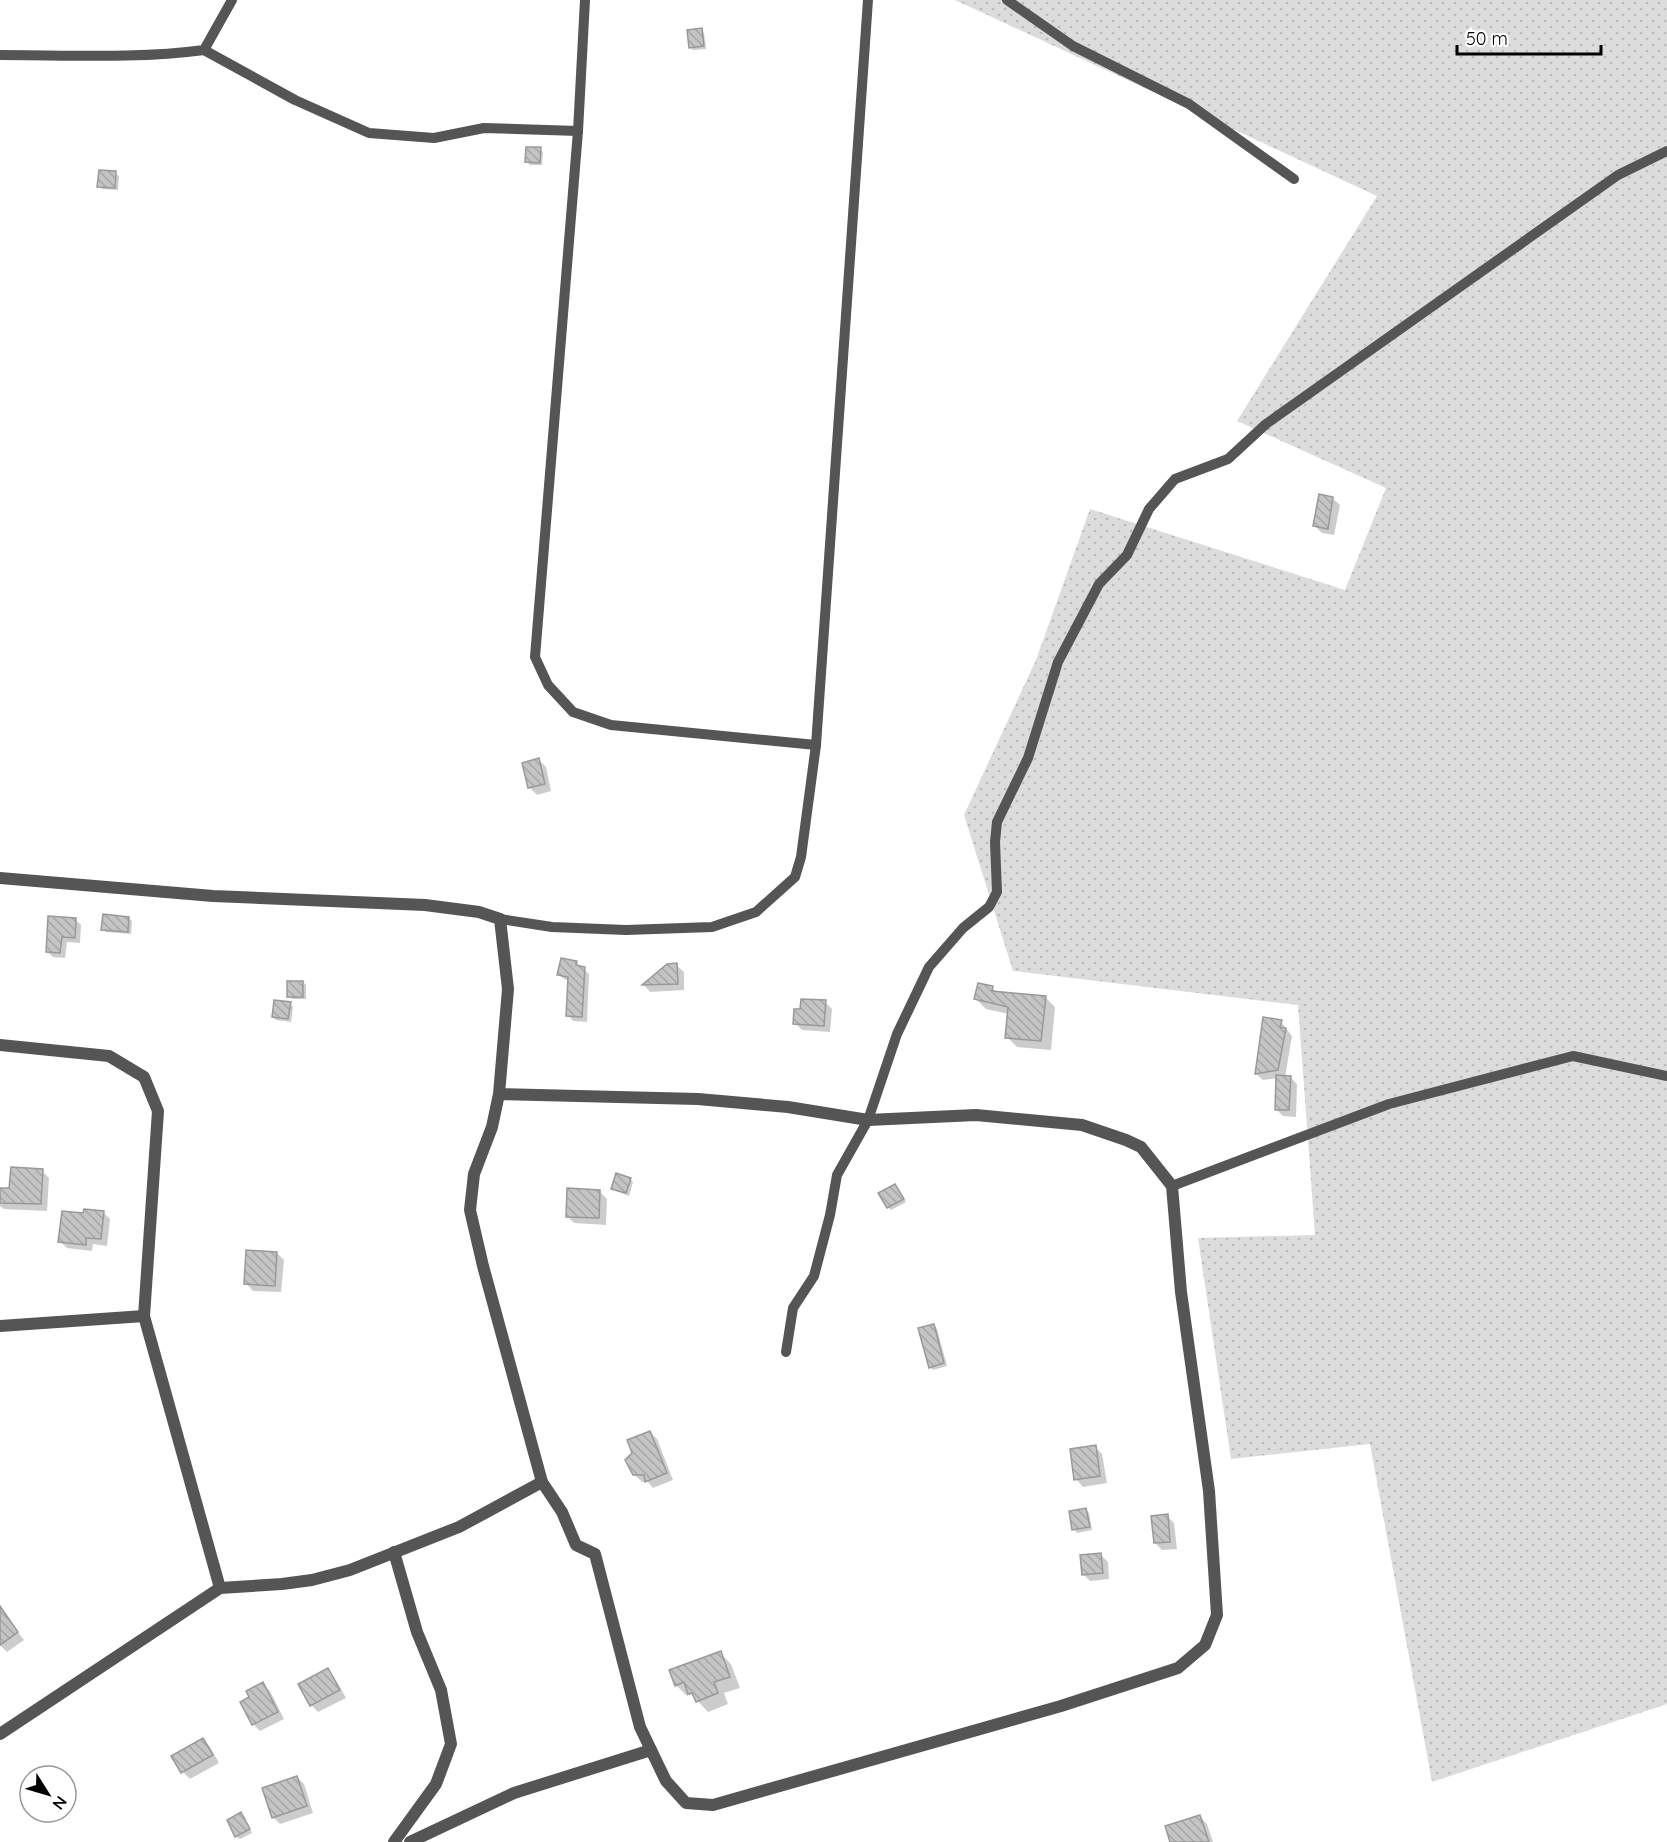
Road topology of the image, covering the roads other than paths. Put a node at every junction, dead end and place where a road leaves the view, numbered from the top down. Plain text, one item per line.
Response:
1 (232, 0) edge
2 (585, 0) edge
3 (868, 0) edge
4 (1007, 0) edge
5 (204, 51) junction
6 (0, 55) edge
7 (578, 130) junction
8 (1667, 151) edge
9 (1294, 179) dead end
10 (816, 746) junction
11 (0, 878) edge
12 (500, 919) junction
13 (0, 1045) edge
14 (1667, 1076) edge
15 (499, 1094) junction
16 (868, 1120) junction
17 (1172, 1186) junction
18 (144, 1316) junction
19 (0, 1326) edge
20 (786, 1352) dead end
21 (542, 1482) junction
22 (394, 1552) junction
23 (220, 1588) junction
24 (0, 1734) edge
25 (651, 1750) junction
26 (394, 1842) edge
27 (410, 1842) edge

1 - 5 lane
2 - 7 lane
3 - 10 lane
4 - 9 lane
5 - 6 lane
5 - 7 lane
7 - 10 lane
8 - 16 lane
10 - 12 lane
11 - 12 street
12 - 15 street
13 - 18 street
14 - 17 lane
15 - 16 street
15 - 21 street
16 - 17 street
16 - 20 lane
17 - 25 street
18 - 19 street
18 - 23 street
21 - 22 street
21 - 25 street
22 - 23 street
22 - 26 street
23 - 24 street
25 - 27 street

